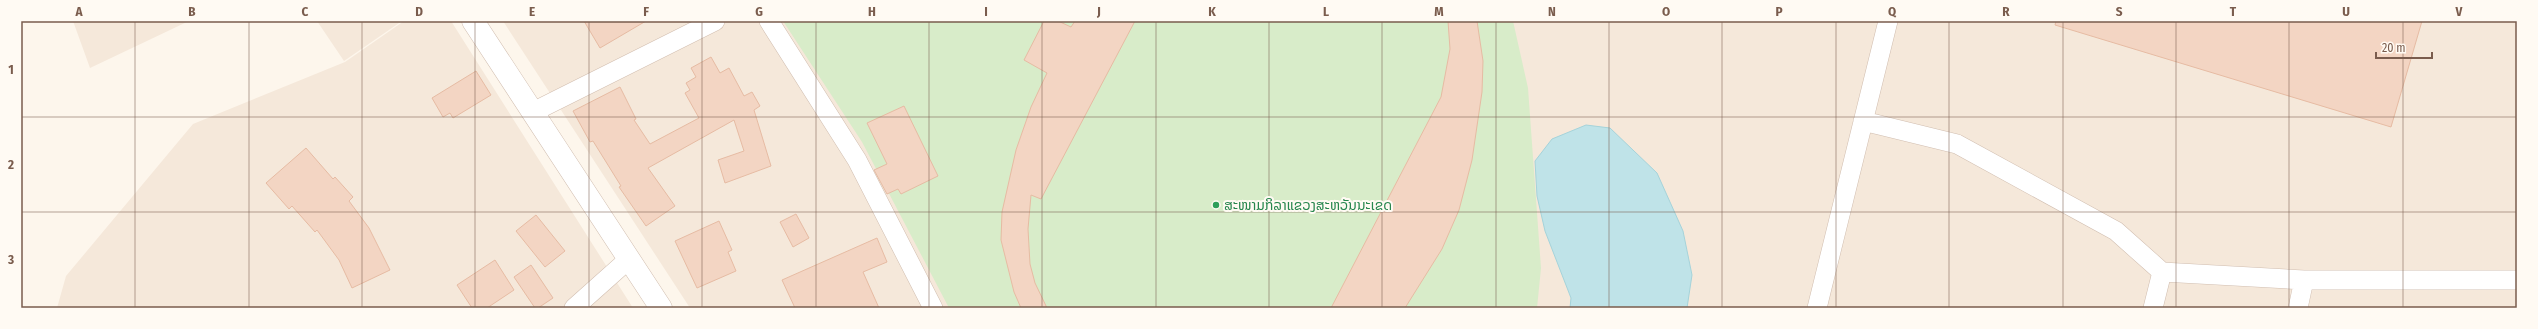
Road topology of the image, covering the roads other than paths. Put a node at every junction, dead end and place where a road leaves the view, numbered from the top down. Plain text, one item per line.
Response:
1 (473, 21) edge
2 (715, 21) edge
3 (769, 21) edge
4 (1888, 21) edge
5 (533, 112) junction
6 (1863, 121) junction
7 (629, 259) junction
8 (2162, 272) junction
9 (2304, 280) junction
10 (2517, 280) edge
11 (574, 308) edge
12 (661, 308) edge
13 (933, 308) edge
14 (1817, 308) edge
15 (2153, 308) edge
16 (2298, 308) edge

1 - 5 street
2 - 5 street
3 - 13 street
4 - 6 street
5 - 7 street
6 - 8 street
6 - 14 street
7 - 11 street
7 - 12 street
8 - 9 street
8 - 15 street
9 - 10 street
9 - 16 street

